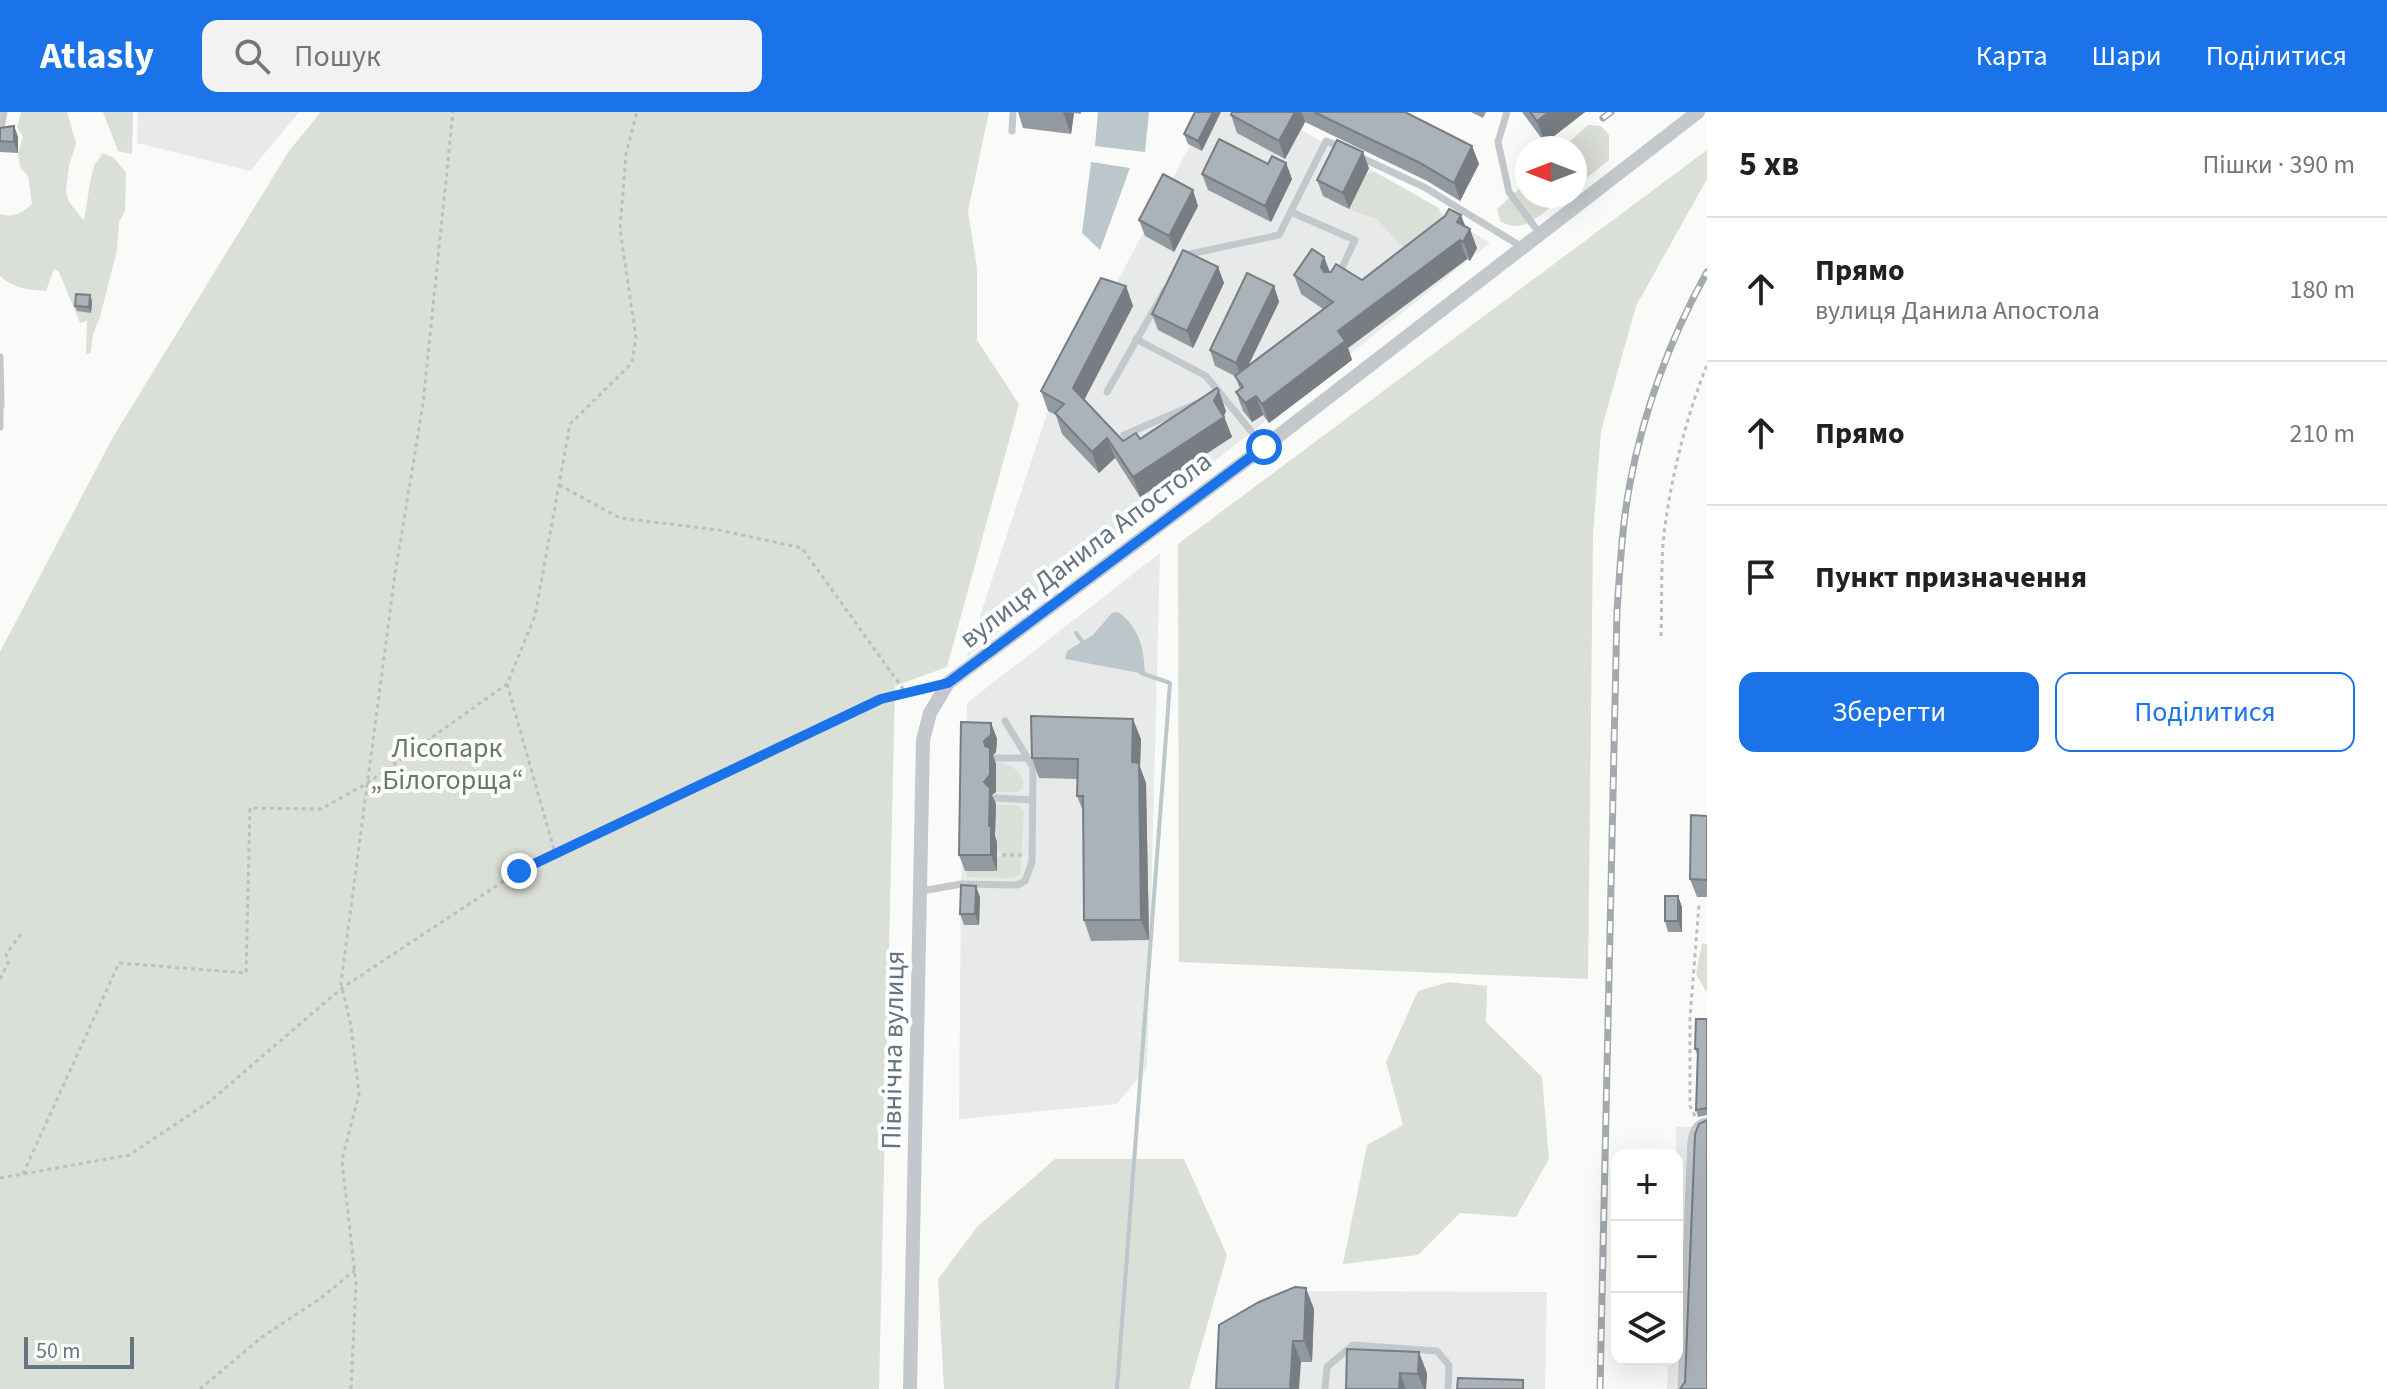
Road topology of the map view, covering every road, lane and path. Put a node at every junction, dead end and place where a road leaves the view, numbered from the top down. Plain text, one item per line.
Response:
1 (4, 112) edge
2 (453, 112) edge
3 (637, 112) edge
4 (1013, 112) edge
5 (1507, 112) edge
6 (1698, 112) edge
7 (1012, 131) dead end
8 (0, 133) edge
9 (1291, 212) junction
10 (1540, 234) junction
11 (1522, 247) junction
12 (1177, 267) edge
13 (1171, 279) edge
14 (1334, 286) edge
15 (1136, 339) junction
16 (0, 357) edge
17 (1707, 365) edge
18 (1217, 389) junction
19 (1107, 392) dead end
20 (0, 406) edge
21 (0, 427) edge
22 (1124, 435) dead end
23 (1264, 447) junction
24 (559, 485) junction
25 (1661, 636) dead end
26 (948, 683) junction
27 (507, 684) junction
28 (906, 693) junction
29 (930, 713) joint
30 (1005, 721) dead end
31 (996, 758) dead end
32 (1027, 758) junction
33 (366, 784) junction
34 (996, 798) dead end
35 (1033, 800) junction
36 (555, 854) junction
37 (1002, 855) dead end
38 (1032, 855) junction
39 (922, 891) junction
40 (1699, 905) dead end
41 (21, 934) dead end
42 (0, 979) edge
43 (342, 988) junction
44 (1703, 1122) edge
45 (23, 1174) junction
46 (0, 1178) edge
47 (355, 1270) junction
48 (200, 1389) edge
49 (351, 1389) edge
50 (910, 1389) edge
51 (1325, 1389) edge
52 (1448, 1389) edge
53 (1681, 1389) edge

1 - 8 lane
2 - 33 path
3 - 24 path
4 - 7 lane
5 - 10 lane
6 - 10 street, вулиця Данила Апостола
9 - 11 lane
9 - 12 lane
9 - 14 lane
10 - 11 street, вулиця Данила Апостола
11 - 23 street, вулиця Данила Апостола
13 - 15 lane
15 - 18 lane
15 - 19 lane
16 - 20 lane
17 - 25 path
18 - 22 lane
18 - 23 lane
20 - 21 lane
23 - 26 street, вулиця Данила Апостола
24 - 27 path
24 - 28 path
26 - 28 path
26 - 29 street, вулиця Данила Апостола
27 - 33 path
27 - 36 path
28 - 36 path
29 - 39 street, Північна вулиця
30 - 32 lane
31 - 32 lane
32 - 35 lane
33 - 43 path
33 - 45 path
34 - 35 lane
35 - 38 lane
36 - 43 path
37 - 38 path
38 - 39 lane
39 - 50 street, Північна вулиця
40 - 44 path
41 - 42 path
43 - 45 path
43 - 47 path
44 - 53 lane
45 - 46 path
47 - 48 path
47 - 49 path
51 - 52 lane

